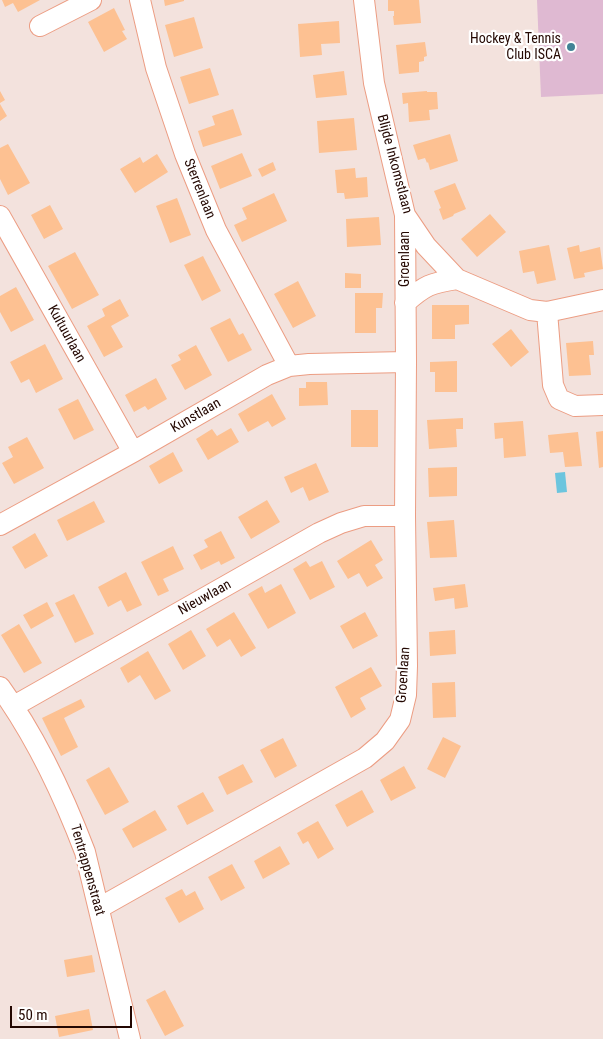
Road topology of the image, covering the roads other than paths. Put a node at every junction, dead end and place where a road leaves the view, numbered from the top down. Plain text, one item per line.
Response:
1 (91, 0) edge
2 (140, 0) edge
3 (364, 0) edge
4 (40, 26) dead end
5 (405, 215) junction
6 (0, 216) edge
7 (457, 279) junction
8 (603, 300) edge
9 (405, 303) junction
10 (547, 312) junction
11 (406, 362) junction
12 (289, 366) junction
13 (603, 405) edge
14 (133, 452) junction
15 (405, 516) junction
16 (0, 525) edge
17 (0, 687) edge
18 (14, 706) junction
19 (99, 908) junction
20 (130, 1039) edge

1 - 4 street
2 - 12 street, Sterrenlaan
3 - 5 street, Blijde Inkomstlaan
5 - 7 street, Blijde Inkomstlaan
5 - 9 street, Groenlaan
6 - 14 street, Kultuurlaan
7 - 9 street, Groenlaan
7 - 10 street, Blijde Inkomstlaan
8 - 10 street, Blijde Inkomstlaan
9 - 11 street, Groenlaan
10 - 13 street
11 - 12 street, Kunstlaan
11 - 15 street, Groenlaan
12 - 14 street, Kunstlaan
14 - 16 street, Kunstlaan
15 - 18 street, Nieuwlaan
15 - 19 street, Groenlaan
17 - 18 street, Tentrappenstraat
18 - 19 street, Tentrappenstraat
19 - 20 street, Tentrappenstraat

